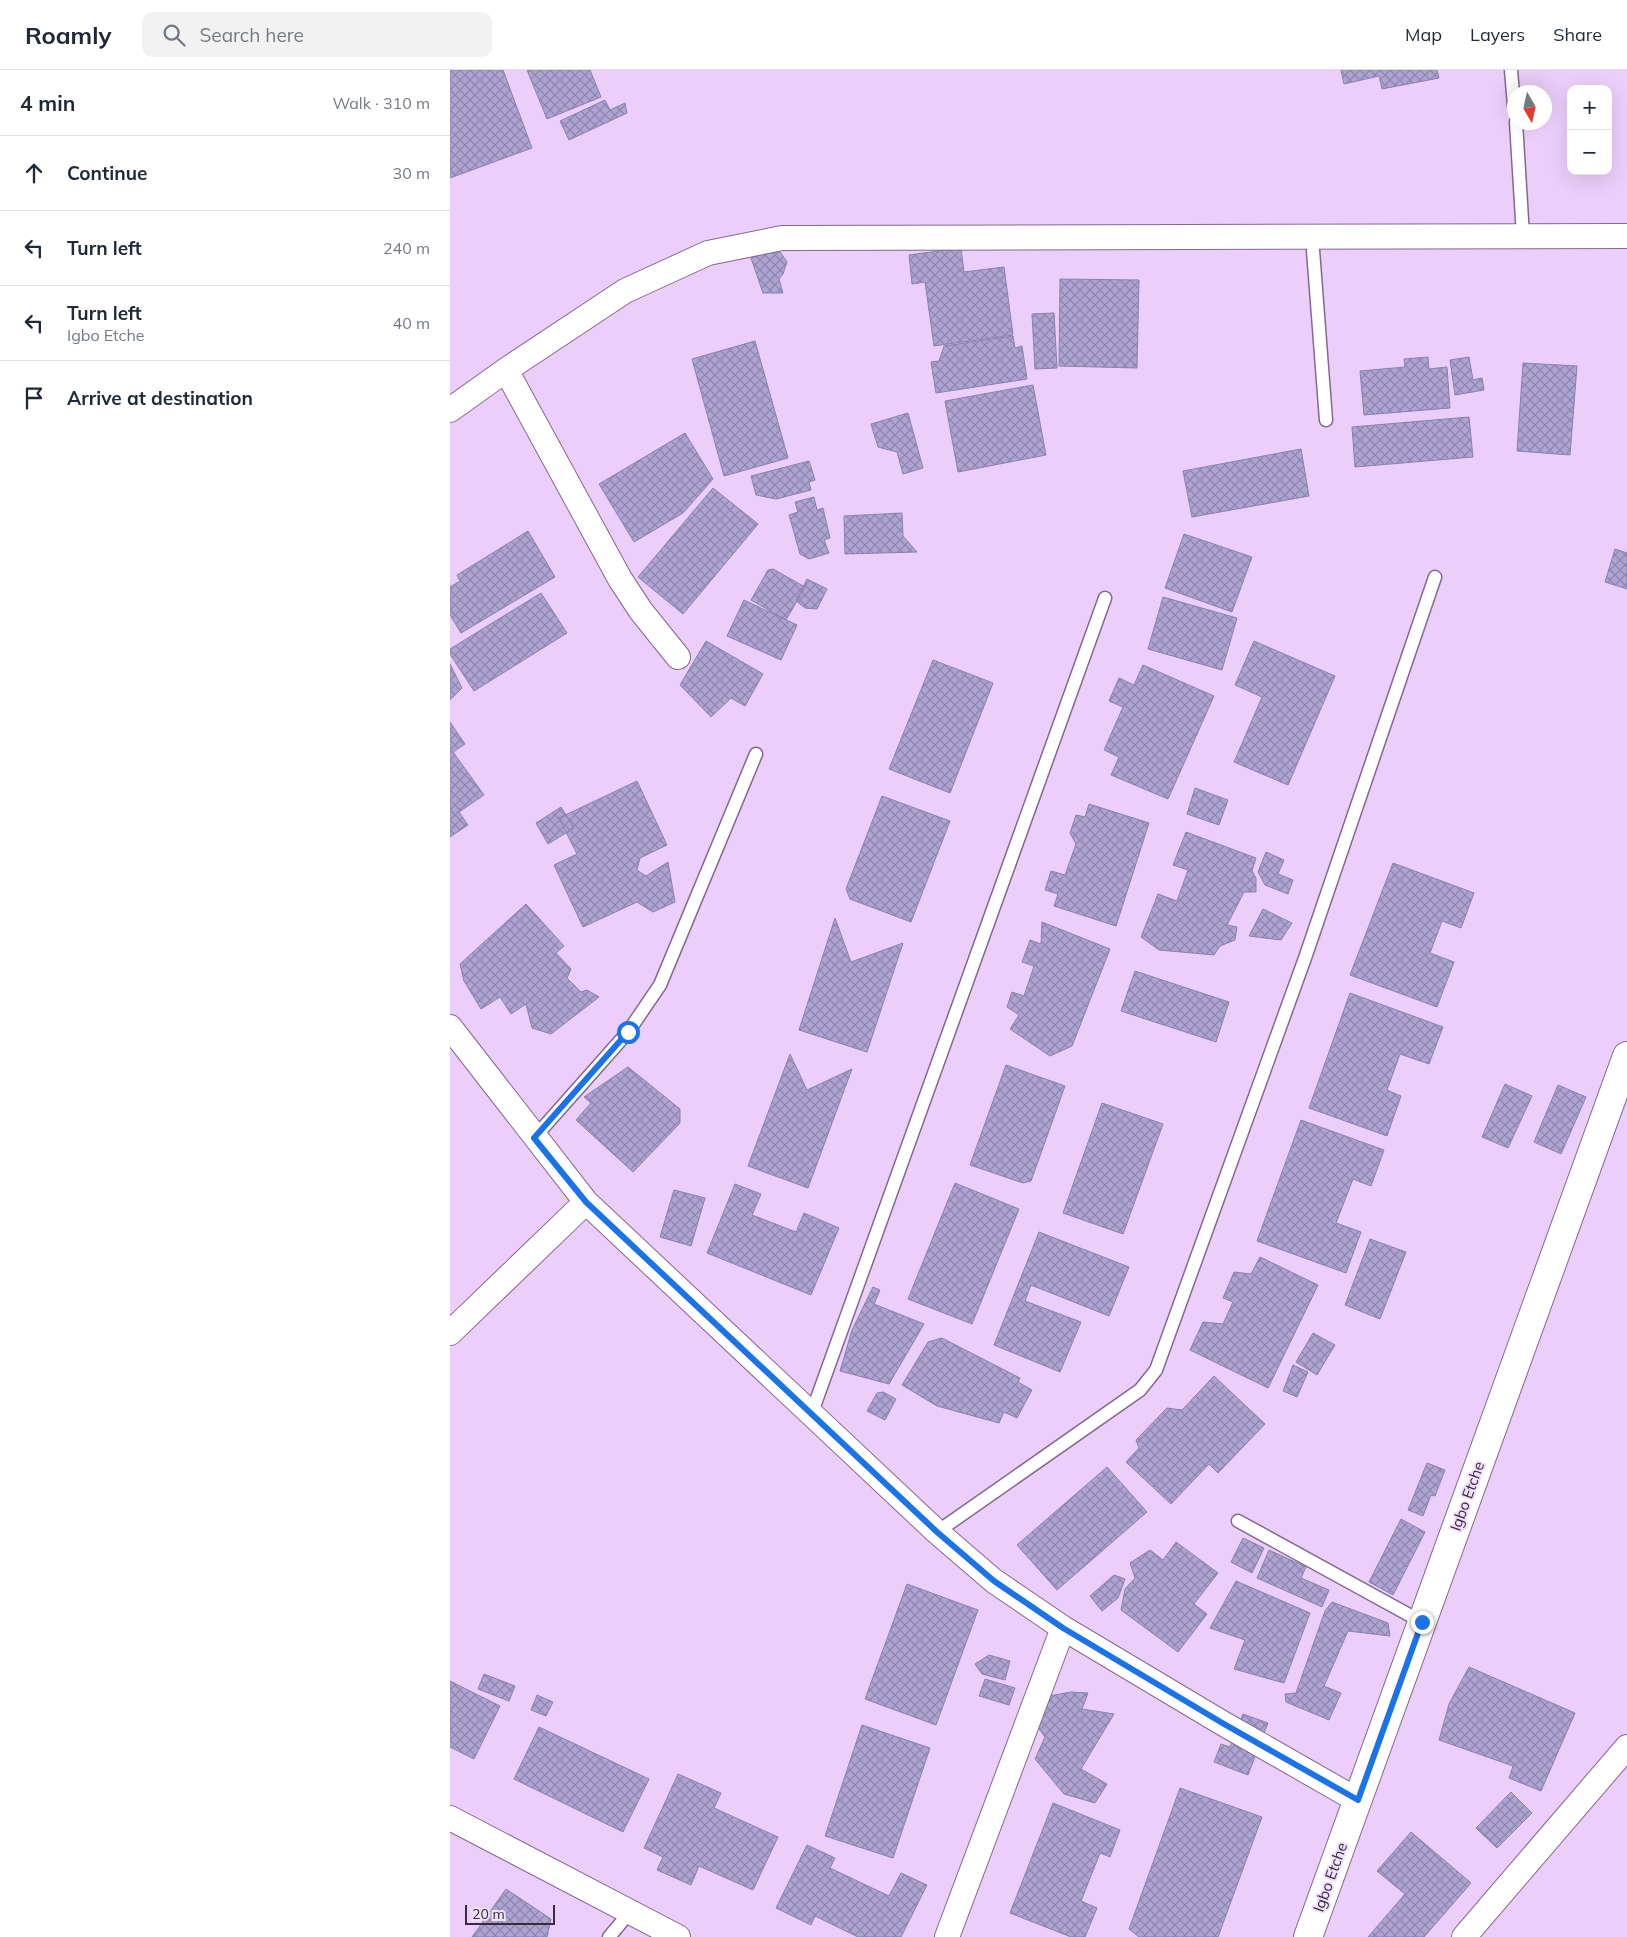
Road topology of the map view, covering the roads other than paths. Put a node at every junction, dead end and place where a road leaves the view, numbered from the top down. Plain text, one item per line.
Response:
1 (1511, 70) edge
2 (1512, 85) edge
3 (1516, 130) edge
4 (1523, 236) junction
5 (1627, 236) edge
6 (1312, 237) junction
7 (506, 370) junction
8 (450, 410) edge
9 (1326, 420) dead end
10 (1435, 577) dead end
11 (1105, 598) dead end
12 (678, 657) dead end
13 (756, 754) dead end
14 (450, 1027) edge
15 (1627, 1056) edge
16 (534, 1138) junction
17 (586, 1202) junction
18 (450, 1333) edge
19 (811, 1415) junction
20 (1238, 1522) dead end
21 (937, 1532) junction
22 (1422, 1622) junction
23 (1063, 1628) junction
24 (1627, 1747) edge
25 (1358, 1800) junction
26 (450, 1818) edge
27 (630, 1912) junction
28 (610, 1937) edge
29 (678, 1937) edge
30 (947, 1937) edge
31 (1308, 1937) edge
32 (1464, 1937) edge

1 - 2 lane
3 - 4 lane
4 - 5 street
4 - 6 street
6 - 7 street
6 - 9 lane
7 - 8 street
7 - 12 street
10 - 21 lane
11 - 19 lane
13 - 16 lane
14 - 16 street
15 - 22 street, Igbo Etche
16 - 17 street
17 - 18 street
17 - 19 street
19 - 21 street
20 - 22 lane
21 - 23 street
22 - 25 street, Igbo Etche
23 - 25 street
23 - 30 street
24 - 32 street
25 - 31 street, Igbo Etche
26 - 27 street
27 - 28 lane
27 - 29 street

